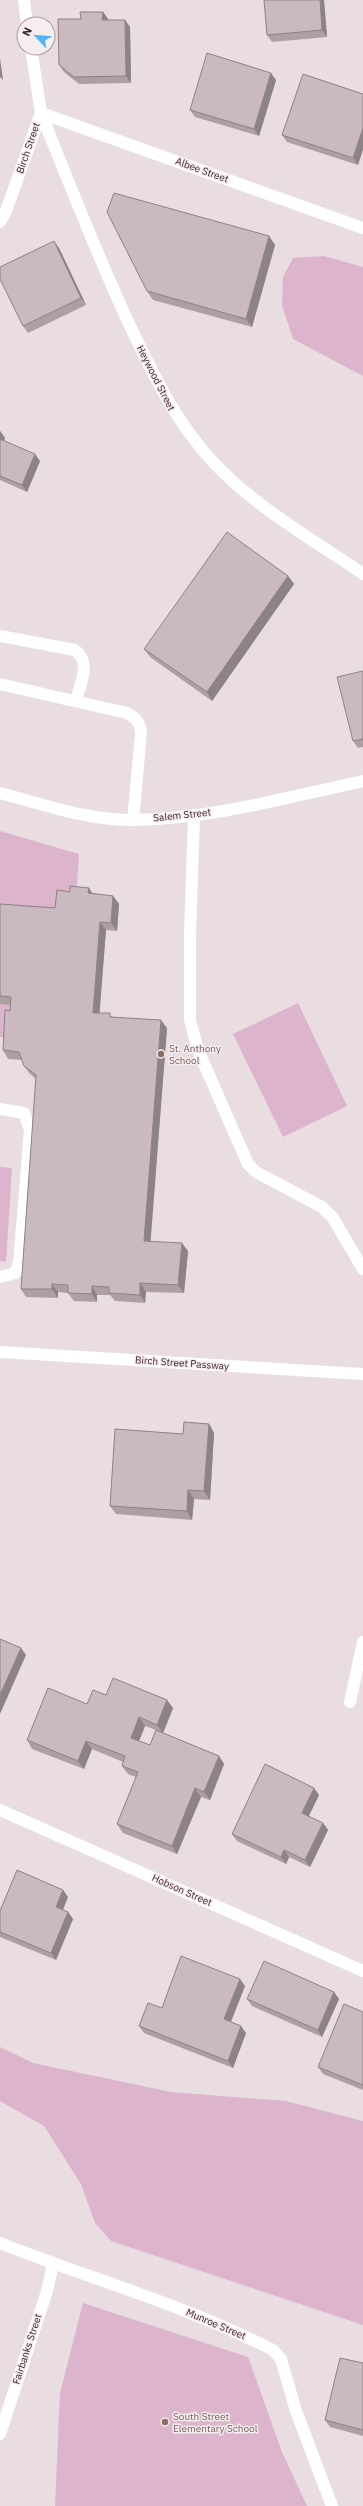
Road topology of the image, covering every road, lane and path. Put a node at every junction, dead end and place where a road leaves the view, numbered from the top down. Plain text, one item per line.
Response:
1 (24, 0) edge
2 (26, 16) edge
3 (32, 56) edge
4 (41, 113) junction
5 (0, 222) edge
6 (363, 228) edge
7 (363, 574) edge
8 (0, 636) edge
9 (0, 684) edge
10 (76, 701) junction
11 (363, 781) edge
12 (0, 793) edge
13 (194, 815) junction
14 (133, 820) junction
15 (0, 1108) edge
16 (363, 1269) edge
17 (0, 1277) edge
18 (0, 1352) edge
19 (363, 1374) edge
20 (363, 1642) edge
21 (350, 1702) dead end
22 (0, 1810) edge
23 (363, 1971) edge
24 (0, 2244) edge
25 (53, 2264) junction
26 (0, 2434) edge
27 (332, 2506) edge

1 - 2 street
3 - 4 street, Birch Street
4 - 5 street, Birch Street
4 - 6 street, Albee Street
4 - 7 street, Heywood Street
8 - 10 street
9 - 10 street
10 - 14 street
11 - 13 street, Salem Street
12 - 14 street, Salem Street
13 - 14 street, Salem Street
13 - 16 street
15 - 17 street
18 - 19 street, Birch Street Passway
20 - 21 street
22 - 23 street, Hobson Street
24 - 25 street, Munroe Street
25 - 26 street, Fairbanks Street
25 - 27 street, Munroe Street

